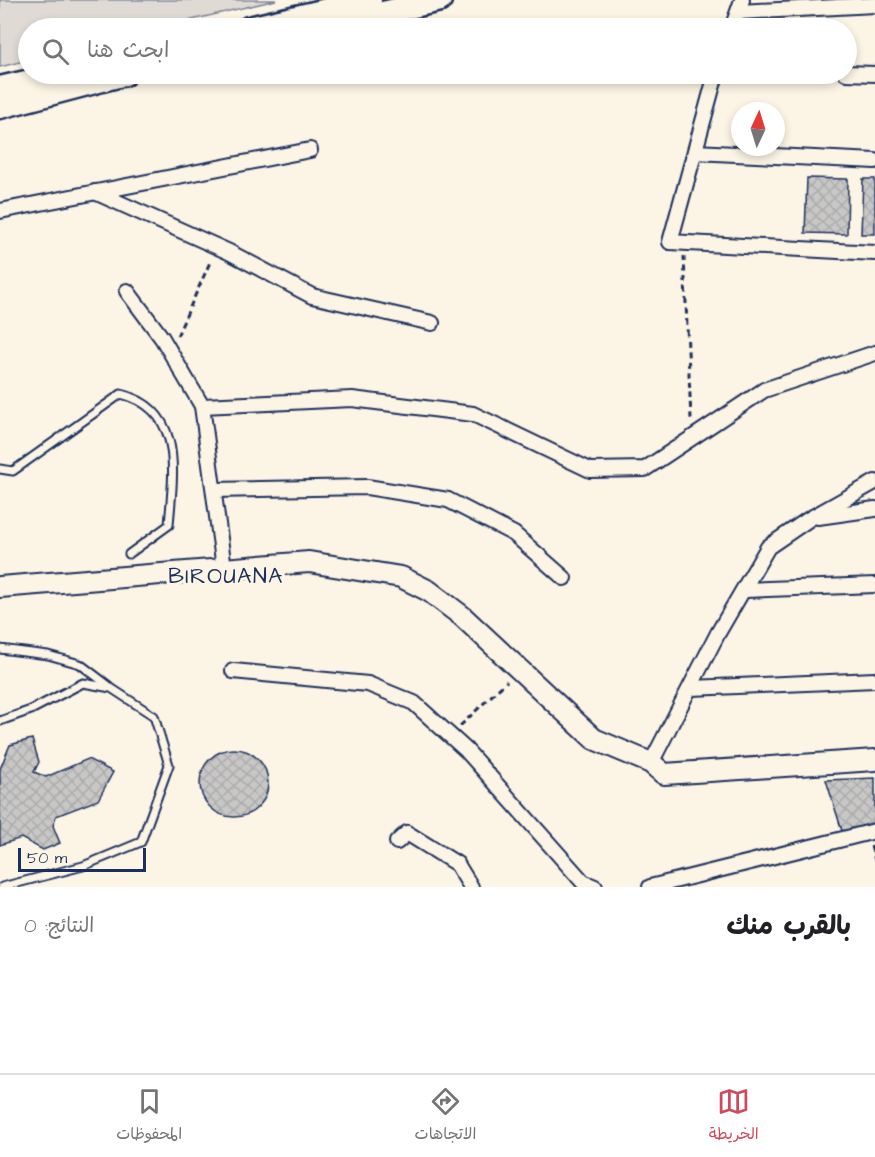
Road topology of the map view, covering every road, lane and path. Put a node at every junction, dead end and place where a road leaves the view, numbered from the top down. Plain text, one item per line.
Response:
1 (370, 0) edge
2 (440, 0) edge
3 (875, 5) edge
4 (740, 6) edge
5 (292, 18) edge
6 (361, 18) edge
7 (857, 73) edge
8 (875, 74) edge
9 (18, 84) edge
10 (87, 84) edge
11 (713, 84) edge
12 (0, 88) edge
13 (0, 107) edge
14 (310, 150) dead end
15 (695, 152) junction
16 (875, 160) edge
17 (95, 192) junction
18 (0, 211) edge
19 (684, 242) junction
20 (217, 246) junction
21 (875, 253) edge
22 (127, 291) dead end
23 (432, 322) dead end
24 (170, 352) junction
25 (875, 353) edge
26 (202, 406) junction
27 (692, 438) junction
28 (0, 469) edge
29 (875, 482) edge
30 (214, 490) junction
31 (875, 509) edge
32 (809, 519) junction
33 (129, 554) dead end
34 (224, 568) junction
35 (564, 578) dead end
36 (875, 585) edge
37 (0, 587) edge
38 (745, 590) junction
39 (0, 649) edge
40 (519, 669) junction
41 (233, 671) dead end
42 (875, 680) edge
43 (111, 687) junction
44 (692, 688) junction
45 (0, 721) edge
46 (450, 736) junction
47 (875, 760) edge
48 (651, 763) junction
49 (875, 831) edge
50 (397, 842) dead end
51 (2, 887) edge
52 (471, 887) edge
53 (595, 887) edge
54 (650, 887) edge

1 - 5 main road
2 - 6 main road
3 - 4 street
7 - 8 street
9 - 12 main road
10 - 13 main road
11 - 15 street
14 - 17 street
15 - 16 street
15 - 19 street
17 - 18 street
17 - 20 street
19 - 21 street
19 - 27 path
20 - 23 street
20 - 24 path
22 - 24 street
24 - 26 street
25 - 27 street
26 - 27 street
26 - 30 street
28 - 33 lane
29 - 32 street
30 - 34 street
30 - 35 street
31 - 32 street
32 - 38 street
34 - 37 main road
34 - 40 main road
36 - 38 street
38 - 44 street
39 - 43 lane
40 - 46 path
40 - 48 main road
41 - 46 street
42 - 44 street
43 - 45 lane
43 - 51 lane
44 - 48 street
46 - 53 street
47 - 48 main road
49 - 54 street
50 - 52 street

